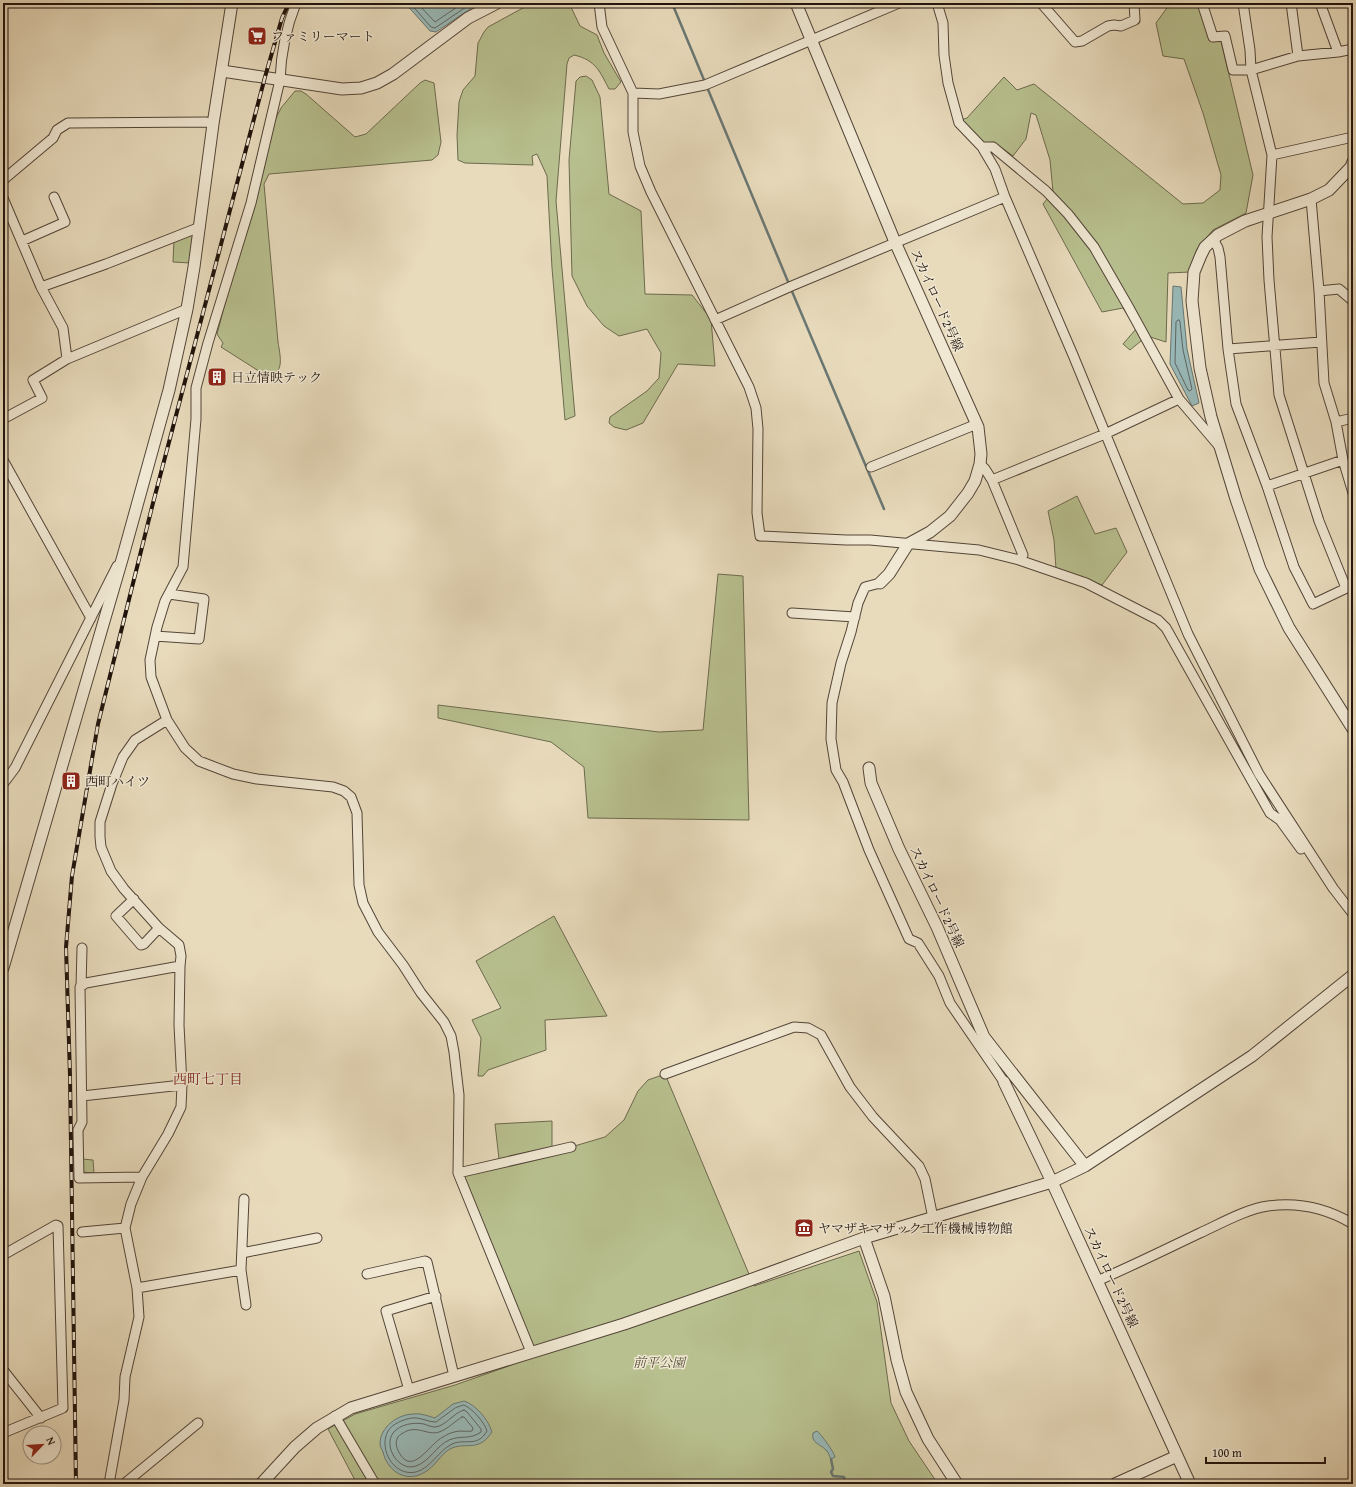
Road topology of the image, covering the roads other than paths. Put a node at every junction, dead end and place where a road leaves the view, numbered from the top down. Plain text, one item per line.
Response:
1 (232, 3) edge
2 (296, 3) edge
3 (497, 3) edge
4 (599, 3) edge
5 (796, 3) edge
6 (899, 3) edge
7 (937, 3) edge
8 (1041, 3) edge
9 (1134, 3) edge
10 (1202, 3) edge
11 (1244, 3) edge
12 (1291, 3) edge
13 (1320, 3) edge
14 (812, 40) junction
15 (1353, 49) edge
16 (1338, 52) junction
17 (1298, 56) junction
18 (1251, 70) junction
19 (222, 71) junction
20 (280, 80) junction
21 (633, 93) junction
22 (213, 124) junction
23 (1353, 137) edge
24 (982, 147) junction
25 (1272, 155) junction
26 (1353, 162) edge
27 (3, 180) edge
28 (54, 197) dead end
29 (1005, 197) junction
30 (3, 198) edge
31 (1311, 199) junction
32 (1268, 213) junction
33 (200, 227) junction
34 (1213, 239) junction
35 (22, 240) junction
36 (895, 242) junction
37 (42, 287) junction
38 (1319, 291) junction
39 (1353, 300) edge
40 (186, 309) junction
41 (715, 320) junction
42 (1321, 342) junction
43 (1275, 345) junction
44 (1228, 349) junction
45 (67, 359) junction
46 (1178, 399) junction
47 (1353, 418) edge
48 (3, 419) edge
49 (1336, 422) junction
50 (977, 424) junction
51 (1105, 434) junction
52 (1222, 450) junction
53 (3, 460) edge
54 (1343, 460) junction
55 (980, 464) junction
56 (871, 467) dead end
57 (1303, 473) junction
58 (992, 480) junction
59 (1267, 486) junction
60 (1353, 493) edge
61 (908, 544) junction
62 (123, 556) junction
63 (1019, 560) junction
64 (880, 582) joint
65 (1350, 586) edge
66 (169, 594) junction
67 (792, 613) dead end
68 (855, 617) junction
69 (91, 618) junction
70 (155, 636) junction
71 (167, 720) junction
72 (1353, 729) edge
73 (869, 768) dead end
74 (3, 784) edge
75 (1327, 878) junction
76 (134, 899) junction
77 (1353, 914) edge
78 (159, 928) junction
79 (82, 948) dead end
80 (180, 966) junction
81 (3, 968) edge
82 (1353, 975) edge
83 (80, 987) junction
84 (666, 1074) dead end
85 (1004, 1082) joint
86 (182, 1085) junction
87 (82, 1096) junction
88 (571, 1147) dead end
89 (1085, 1166) junction
90 (458, 1173) junction
91 (142, 1176) junction
92 (1052, 1182) junction
93 (244, 1199) dead end
94 (933, 1218) junction
95 (1353, 1224) edge
96 (125, 1228) junction
97 (82, 1232) dead end
98 (317, 1238) dead end
99 (864, 1238) junction
100 (242, 1253) junction
101 (3, 1255) edge
102 (241, 1270) junction
103 (367, 1274) dead end
104 (1097, 1281) junction
105 (137, 1288) junction
106 (436, 1296) junction
107 (246, 1305) dead end
108 (531, 1352) junction
109 (3, 1370) edge
110 (454, 1376) junction
111 (410, 1390) junction
112 (335, 1416) junction
113 (41, 1418) junction
114 (198, 1423) dead end
115 (3, 1433) edge
116 (1177, 1456) junction
117 (109, 1484) edge
118 (124, 1484) edge
119 (262, 1484) edge
120 (375, 1484) edge
121 (957, 1484) edge
122 (1115, 1484) edge
123 (1190, 1484) edge

1 - 19 street
2 - 20 street
3 - 20 street
4 - 21 street
5 - 14 street, スカイロード2号線
6 - 14 street
7 - 24 street
8 - 9 street
10 - 18 street
11 - 18 street
12 - 17 street
13 - 16 street
14 - 21 street
14 - 36 street, スカイロード2号線
15 - 16 street
16 - 17 street
17 - 18 street
18 - 25 street
19 - 20 street
19 - 22 street
20 - 66 street
21 - 41 street
22 - 27 street
22 - 33 street
23 - 25 street
24 - 29 street
24 - 46 street
25 - 32 street
26 - 31 street
28 - 35 street
29 - 36 street
29 - 51 street
30 - 35 street
31 - 32 street
31 - 38 street
32 - 34 street
32 - 43 street
33 - 37 street
33 - 40 street
34 - 44 street
34 - 52 street
35 - 37 street
36 - 41 street
36 - 50 street, スカイロード2号線
37 - 45 street
38 - 39 street
38 - 42 street
40 - 45 street
40 - 62 street
41 - 61 street
42 - 43 street
42 - 49 street
43 - 44 street
43 - 57 street
44 - 59 street
45 - 48 street
46 - 51 street
46 - 52 street
47 - 49 street
49 - 54 street
50 - 55 street, スカイロード2号線
50 - 56 street
51 - 58 street
51 - 75 street
52 - 72 street
53 - 69 street
54 - 57 street
54 - 60 street
55 - 58 street
55 - 61 street, スカイロード2号線
57 - 59 street
57 - 65 street
58 - 63 street
59 - 65 street
61 - 63 street
61 - 64 street, スカイロード2号線
62 - 69 street
62 - 81 street
63 - 75 street
64 - 68 street
66 - 70 street
66 - 70 street
67 - 68 street
68 - 85 street
69 - 74 street
70 - 71 street
71 - 76 street
71 - 90 street
73 - 89 street, スカイロード2号線
75 - 77 street
76 - 78 street
76 - 78 street
78 - 80 street
79 - 83 street
80 - 83 street
80 - 86 street
82 - 89 street
83 - 87 street
84 - 94 street
85 - 92 street, スカイロード2号線
86 - 87 street
86 - 91 street
87 - 91 street
88 - 90 street
89 - 92 street
90 - 108 street
91 - 96 street
92 - 94 street
92 - 104 street, スカイロード2号線
93 - 100 street
94 - 99 street
95 - 104 street
96 - 97 street
96 - 105 street
98 - 100 street
99 - 108 street
99 - 121 street
100 - 102 street
101 - 113 street
102 - 105 street
102 - 107 street
103 - 106 street
104 - 116 street, スカイロード2号線
105 - 117 street
106 - 110 street
106 - 111 street
108 - 110 street
109 - 113 street
110 - 111 street
111 - 112 street
112 - 119 street
112 - 120 street
113 - 115 street
114 - 118 street
116 - 122 street
116 - 123 street, スカイロード2号線

